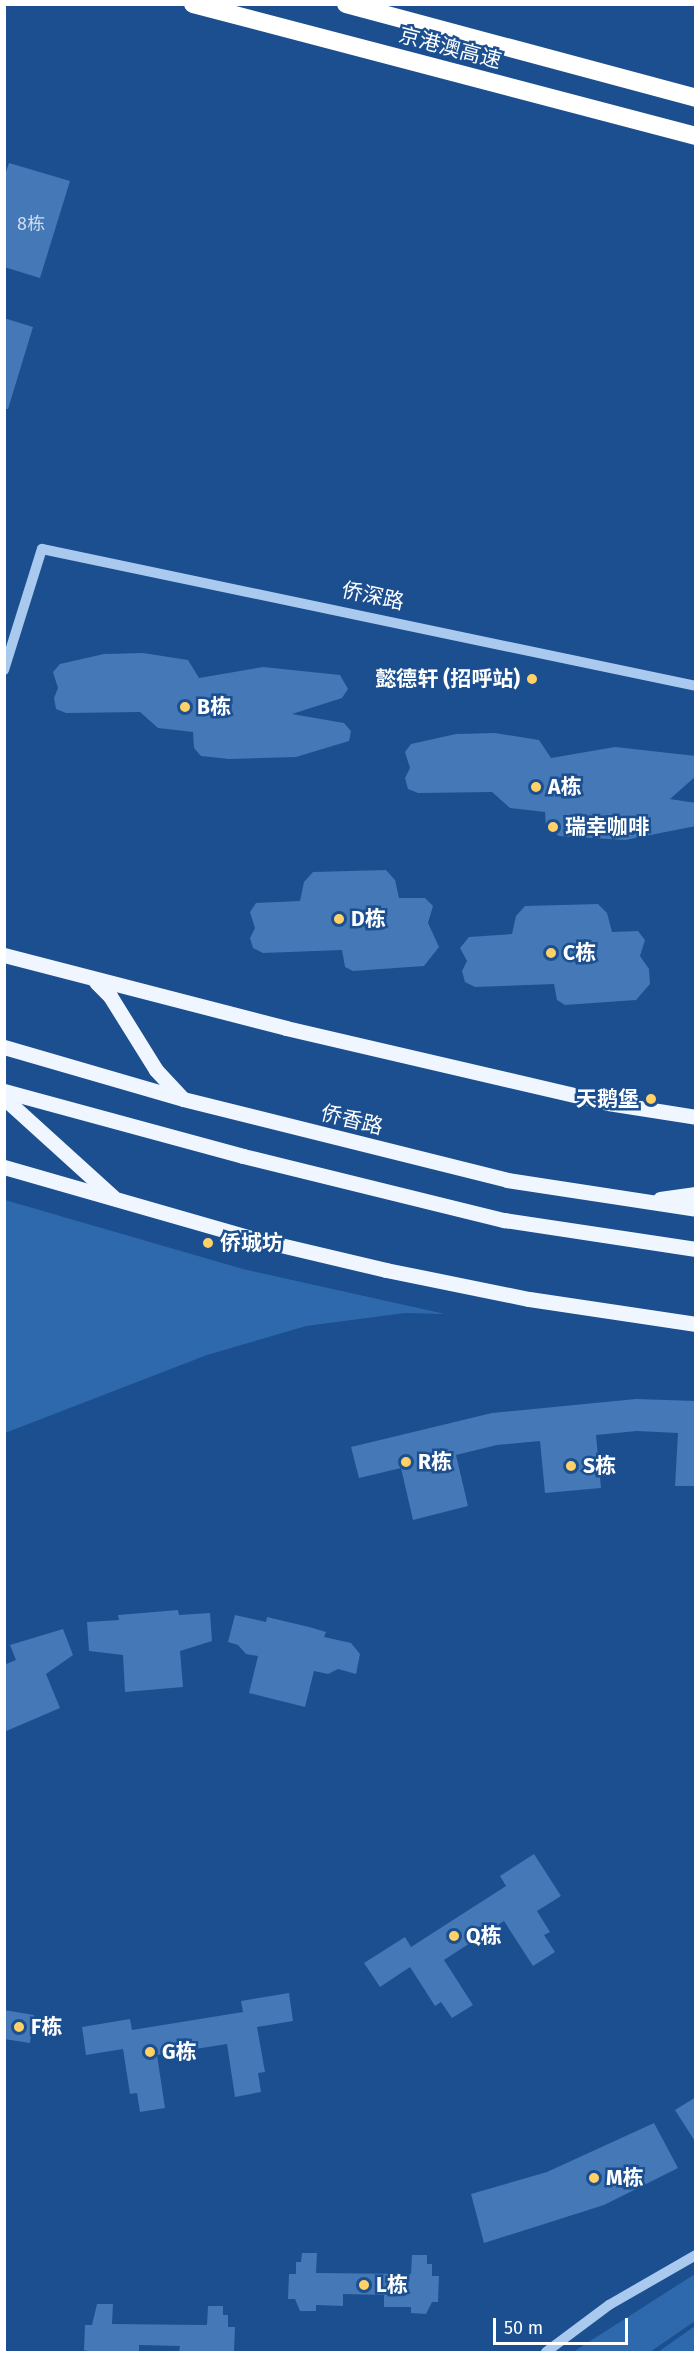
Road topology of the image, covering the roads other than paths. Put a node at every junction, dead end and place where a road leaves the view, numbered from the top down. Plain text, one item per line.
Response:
1 (193, 4) edge
2 (346, 4) edge
3 (696, 98) edge
4 (696, 136) edge
5 (4, 670) edge
6 (696, 686) edge
7 (4, 955) edge
8 (94, 981) junction
9 (4, 1047) edge
10 (4, 1091) edge
11 (4, 1098) edge
12 (183, 1099) junction
13 (696, 1117) edge
14 (4, 1167) edge
15 (696, 1194) edge
16 (115, 1200) junction
17 (640, 1203) junction
18 (696, 1209) edge
19 (696, 1249) edge
20 (696, 1324) edge
21 (696, 2254) edge
22 (546, 2352) edge

1 - 4 highway, 京港澳高速
2 - 3 highway, 京港澳高速
5 - 6 street, 侨深路
7 - 8 main road
8 - 12 main road
8 - 13 main road
9 - 12 main road, 侨香路
10 - 19 main road
11 - 16 main road
12 - 17 main road, 侨香路
14 - 16 main road
15 - 17 main road
16 - 20 main road
17 - 18 main road, 侨香路
21 - 22 street

